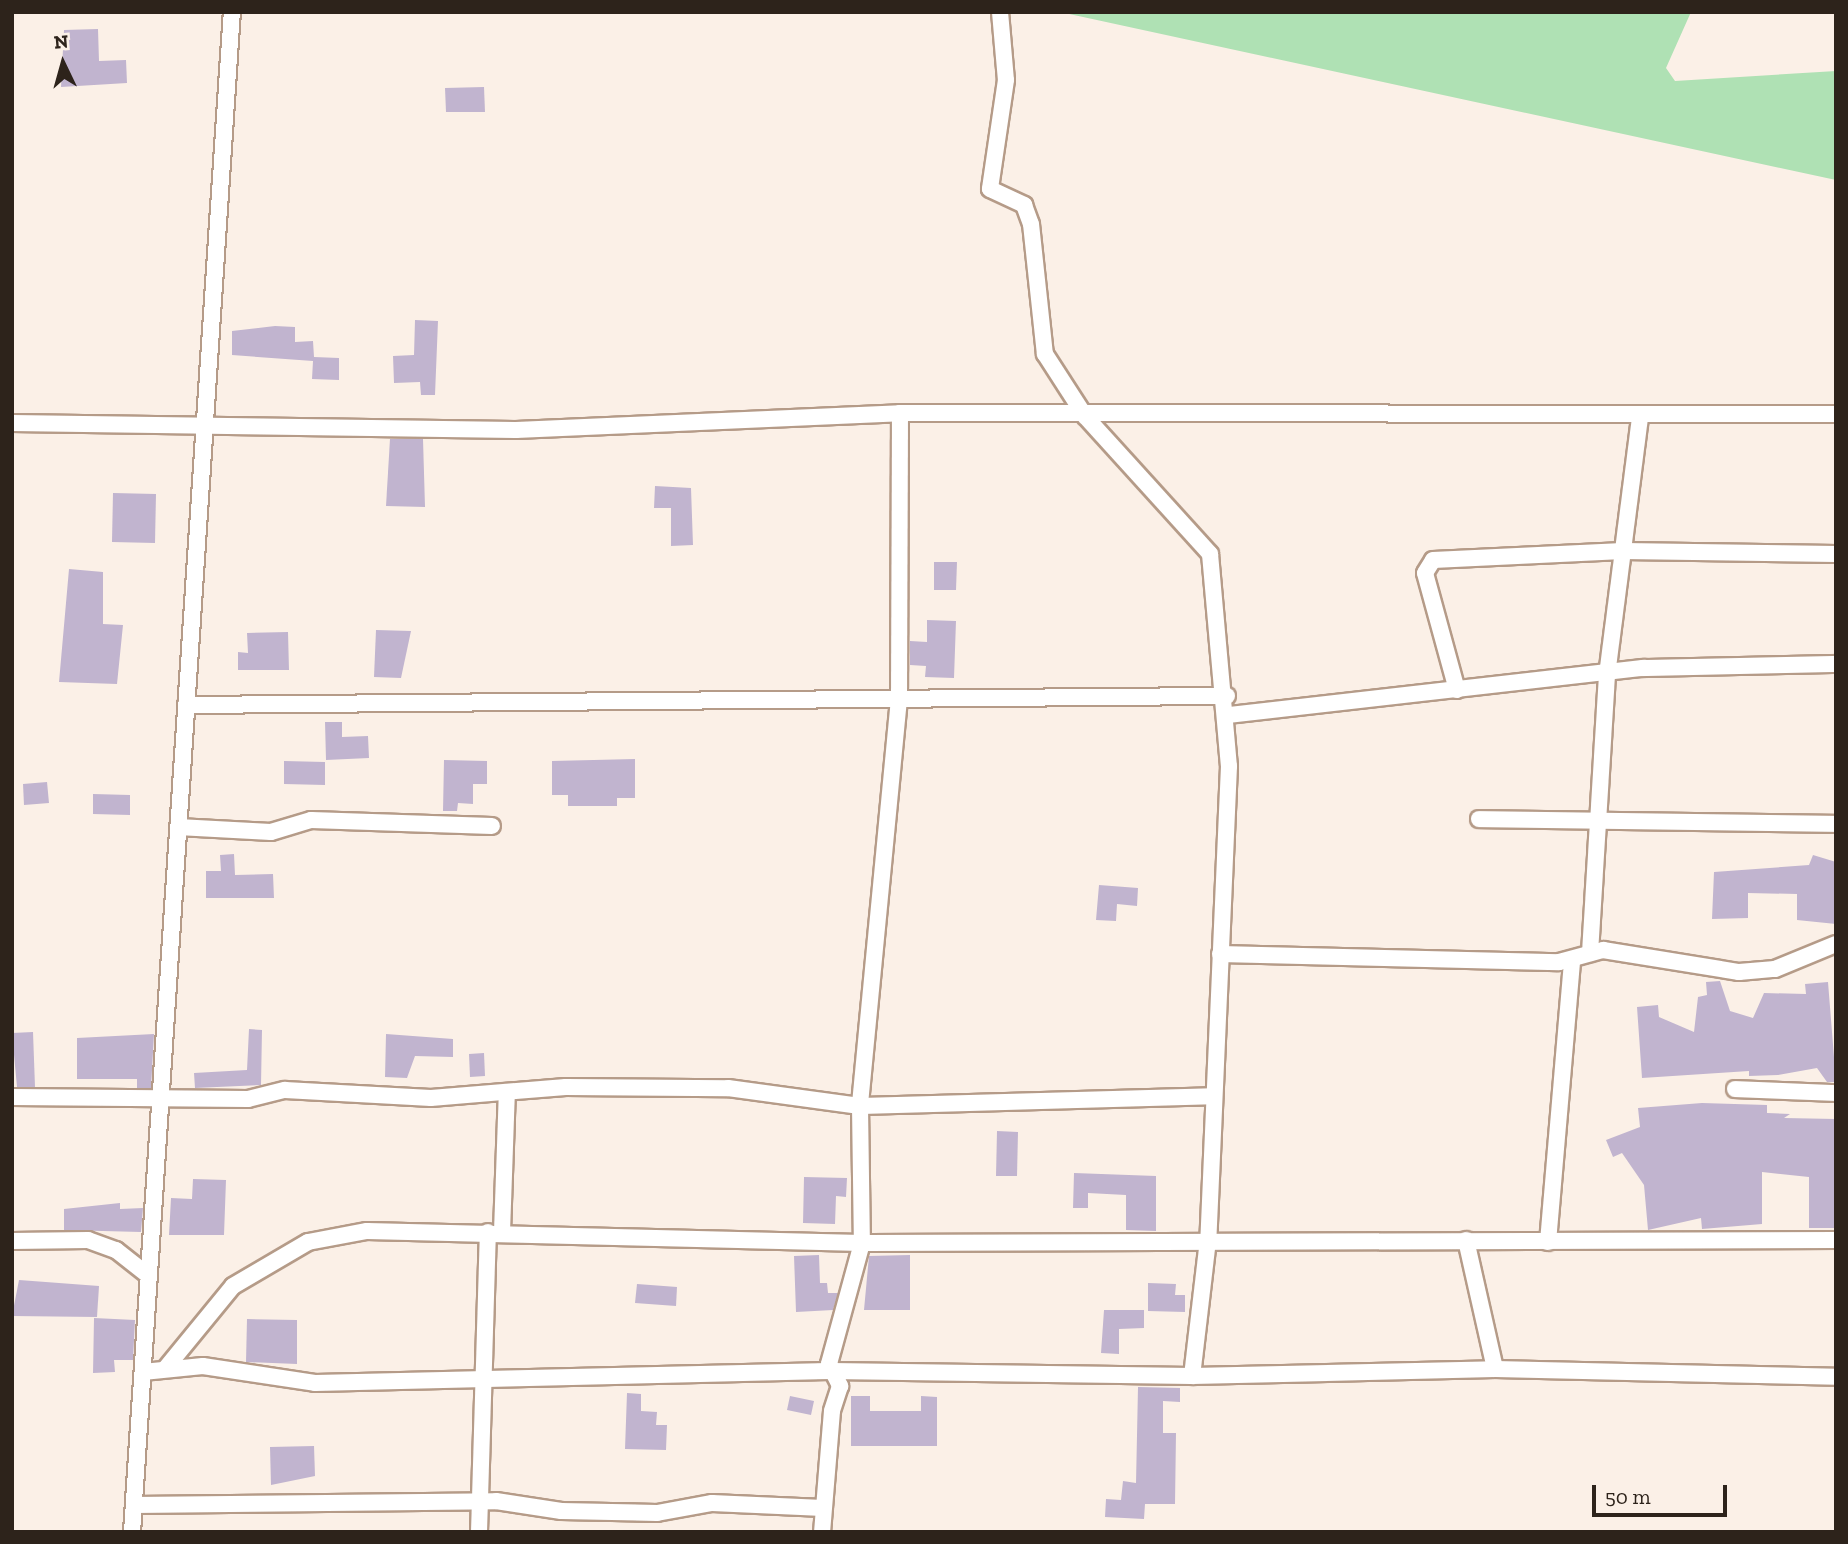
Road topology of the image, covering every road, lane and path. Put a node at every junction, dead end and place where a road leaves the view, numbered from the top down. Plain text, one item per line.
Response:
1 (232, 12) edge
2 (1000, 12) edge
3 (900, 414) junction
4 (1836, 414) edge
5 (1085, 416) junction
6 (1640, 418) junction
7 (12, 423) edge
8 (205, 424) junction
9 (1623, 551) junction
10 (1836, 554) edge
11 (1836, 664) edge
12 (1607, 675) junction
13 (1457, 690) junction
14 (1227, 696) junction
15 (899, 699) junction
16 (186, 705) junction
17 (1229, 715) junction
18 (1479, 819) dead end
19 (1594, 821) junction
20 (1836, 824) edge
21 (492, 826) dead end
22 (178, 827) junction
23 (1836, 944) edge
24 (1590, 953) junction
25 (1220, 954) junction
26 (1572, 960) junction
27 (1735, 1089) dead end
28 (507, 1092) junction
29 (1836, 1093) edge
30 (161, 1095) junction
31 (1213, 1096) junction
32 (12, 1097) edge
33 (860, 1106) junction
34 (495, 1232) junction
35 (1208, 1240) junction
36 (1466, 1240) junction
37 (1836, 1240) edge
38 (12, 1241) edge
39 (1548, 1242) junction
40 (862, 1243) junction
41 (149, 1276) junction
42 (164, 1368) junction
43 (1495, 1369) junction
44 (831, 1371) junction
45 (142, 1372) junction
46 (1192, 1376) junction
47 (1836, 1377) edge
48 (486, 1378) junction
49 (479, 1503) junction
50 (134, 1505) junction
51 (823, 1508) junction
52 (132, 1532) edge
53 (479, 1532) edge
54 (822, 1532) edge

1 - 8 street
2 - 5 street
3 - 5 street
3 - 8 street
3 - 15 street
4 - 6 street
5 - 6 street
5 - 14 street
6 - 9 street
7 - 8 street
8 - 16 street
9 - 10 street
9 - 12 street
9 - 13 street
11 - 12 street
12 - 13 street
12 - 19 street
13 - 17 street
14 - 15 street
14 - 17 street
15 - 16 street
15 - 33 street
16 - 22 street
17 - 25 street
18 - 19 street
19 - 20 street
19 - 24 street
21 - 22 street
22 - 30 street
23 - 24 street
24 - 26 street
25 - 26 street
25 - 31 street
26 - 39 street
27 - 29 street
28 - 30 street
28 - 33 street
28 - 34 street
30 - 32 street
30 - 41 street
31 - 33 street
31 - 35 street
33 - 40 street
34 - 40 street
34 - 42 street
34 - 48 street
35 - 36 street
35 - 40 street
35 - 46 street
36 - 39 street
36 - 43 street
37 - 39 street
38 - 41 street
40 - 44 street
41 - 45 street
42 - 45 street
42 - 48 street
43 - 46 street
43 - 47 street
44 - 46 street
44 - 48 street
44 - 51 street
45 - 50 street
48 - 49 street
49 - 50 street
49 - 51 street
49 - 53 street
50 - 52 street
51 - 54 street

